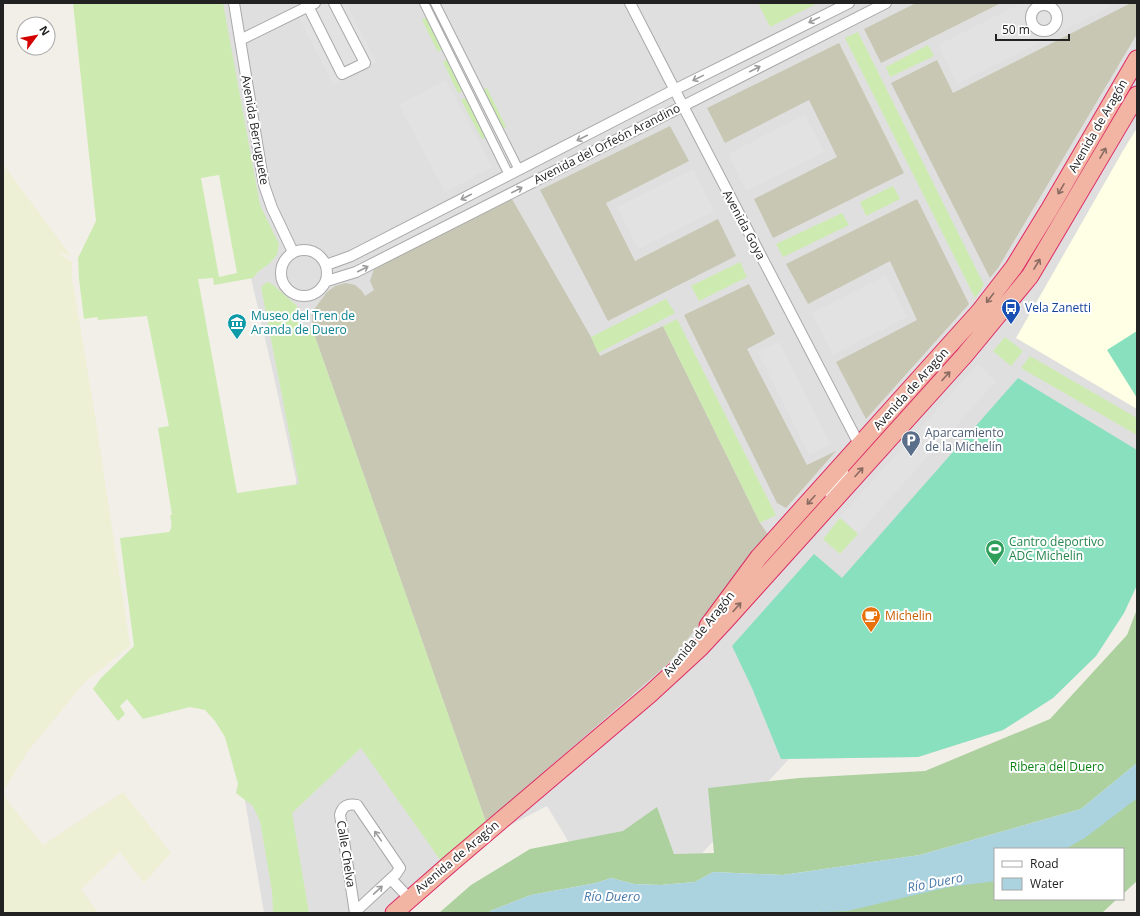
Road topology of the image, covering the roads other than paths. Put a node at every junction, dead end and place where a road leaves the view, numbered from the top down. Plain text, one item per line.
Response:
1 (234, 3) edge
2 (334, 3) edge
3 (424, 3) edge
4 (630, 3) edge
5 (849, 3) edge
6 (886, 3) edge
7 (311, 5) edge
8 (436, 5) edge
9 (837, 6) edge
10 (429, 12) junction
11 (240, 40) junction
12 (457, 47) junction
13 (448, 52) junction
14 (1137, 59) edge
15 (478, 88) junction
16 (674, 90) junction
17 (469, 93) junction
18 (1137, 96) edge
19 (682, 106) junction
20 (502, 135) junction
21 (492, 140) junction
22 (519, 170) junction
23 (509, 175) junction
24 (293, 252) junction
25 (326, 265) junction
26 (327, 281) junction
27 (860, 446) junction
28 (832, 501) junction
29 (650, 694) junction
30 (390, 879) junction
31 (409, 898) junction
32 (355, 912) edge
33 (394, 913) edge

1 - 11 street, Avenida Berruguete
2 - 7 street
3 - 10 street
4 - 16 street, Avenida Goya
5 - 9 street, Avenida del Orfeón Arandino
19 -> 6 street, Avenida del Orfeón Arandino
7 - 11 street
8 - 10 street
8 - 12 street
9 -> 16 street, Avenida del Orfeón Arandino
10 - 13 street
11 - 24 street, Avenida Berruguete
12 - 13 street
12 - 15 street
13 - 17 street
14 -> 27 highway, Avenida de Aragón
15 - 17 street
15 - 20 street
16 - 19 street, Avenida Goya
16 -> 22 street, Avenida del Orfeón Arandino
17 - 21 street
28 -> 18 highway, Avenida de Aragón
26 -> 19 street, Avenida del Orfeón Arandino
19 - 27 street, Avenida Goya
20 - 21 street
20 - 22 street
21 - 23 street
22 - 23 street, Avenida del Orfeón Arandino
23 -> 25 street, Avenida del Orfeón Arandino
24 - 25 street
24 - 26 street
25 - 26 street
27 - 28 street
27 -> 29 highway, Avenida de Aragón
29 -> 28 highway, Avenida de Aragón
29 - 31 highway, Avenida de Aragón
30 - 31 street
32 -> 30 street, Calle Chelva
30 -> 32 street, Calle Chelva
31 - 33 highway, Avenida de Aragón

